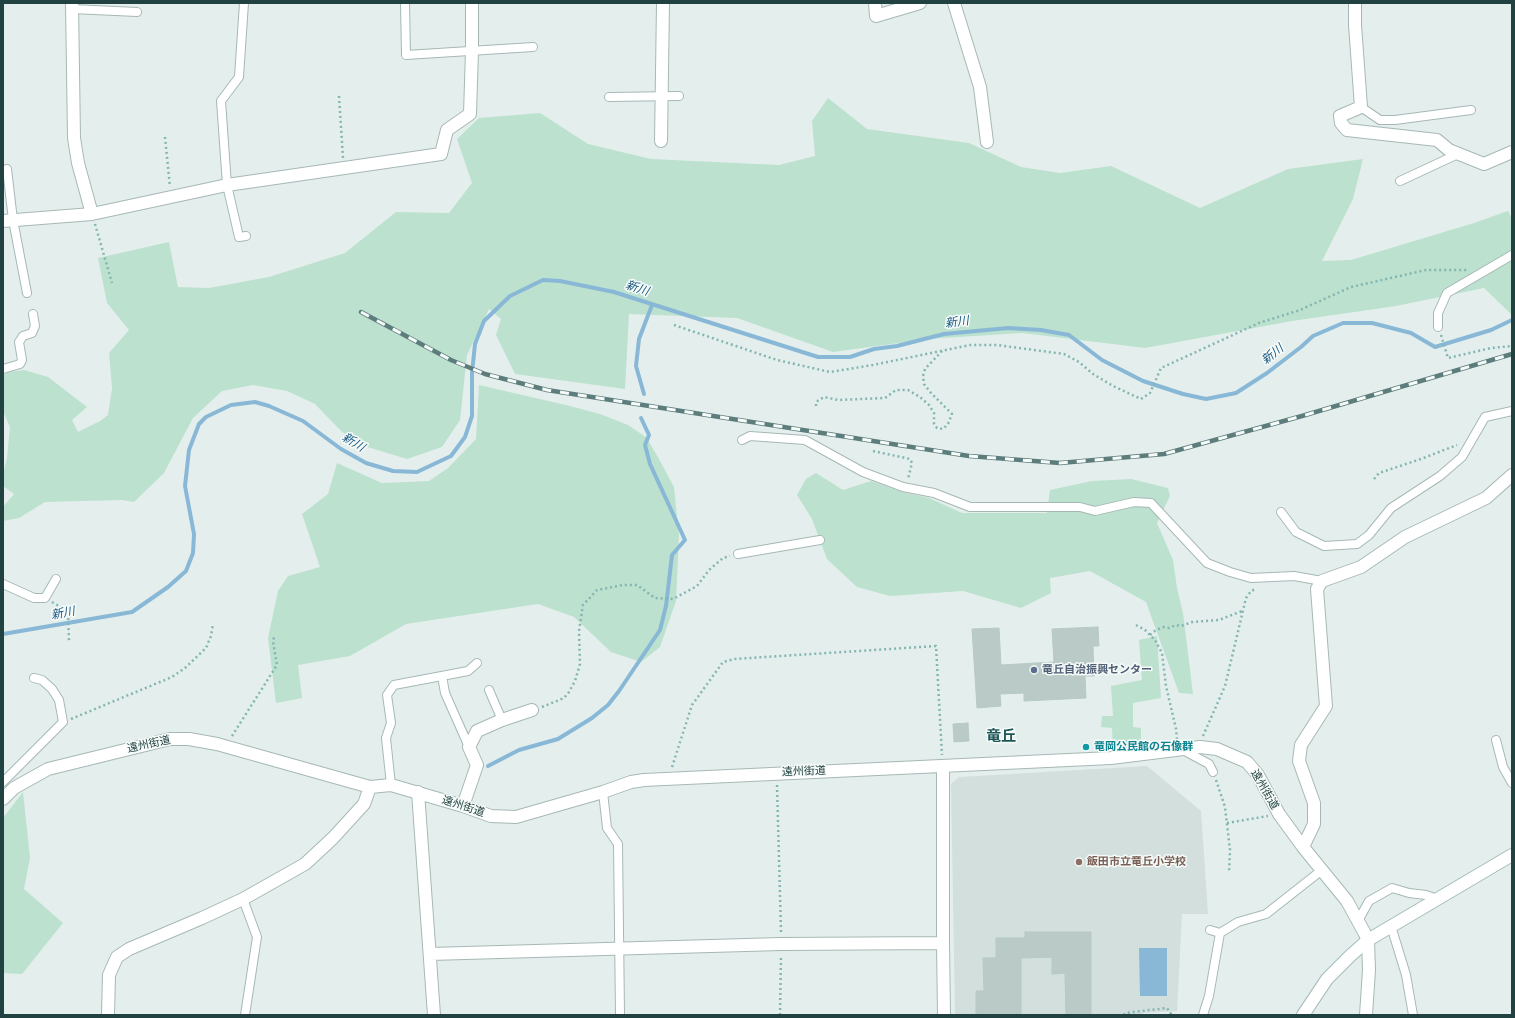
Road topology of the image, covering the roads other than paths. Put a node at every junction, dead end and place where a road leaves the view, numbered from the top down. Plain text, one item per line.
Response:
1 (244, 3) edge
2 (405, 3) edge
3 (472, 3) edge
4 (662, 3) edge
5 (875, 3) edge
6 (920, 3) edge
7 (954, 3) edge
8 (1355, 3) edge
9 (72, 6) edge
10 (137, 12) dead end
11 (533, 47) dead end
12 (472, 51) junction
13 (662, 96) junction
14 (679, 96) dead end
15 (609, 98) dead end
16 (1361, 107) junction
17 (1471, 110) dead end
18 (661, 141) dead end
19 (987, 142) dead end
20 (1512, 152) edge
21 (1458, 154) junction
22 (7, 169) dead end
23 (1400, 181) dead end
24 (228, 185) junction
25 (92, 214) junction
26 (8, 221) edge
27 (246, 236) dead end
28 (1512, 255) edge
29 (26, 293) dead end
30 (33, 314) dead end
31 (1438, 327) dead end
32 (3, 368) edge
33 (1512, 411) edge
34 (742, 440) dead end
35 (1512, 475) edge
36 (1281, 512) dead end
37 (820, 540) dead end
38 (738, 554) road end
39 (56, 579) dead end
40 (1322, 580) junction
41 (3, 584) edge
42 (477, 663) dead end
43 (442, 676) junction
44 (34, 678) dead end
45 (489, 690) dead end
46 (532, 710) road end
47 (502, 720) junction
48 (1496, 740) dead end
49 (470, 747) junction
50 (1180, 747) junction
51 (943, 766) junction
52 (1213, 772) road end
53 (3, 782) edge
54 (1512, 783) edge
55 (391, 785) junction
56 (370, 787) junction
57 (418, 792) junction
58 (603, 792) junction
59 (3, 799) edge
60 (463, 806) junction
61 (1303, 847) junction
62 (1512, 855) edge
63 (1322, 870) junction
64 (243, 899) junction
65 (1437, 899) junction
66 (1358, 921) junction
67 (1391, 926) junction
68 (1210, 930) dead end
69 (1220, 933) junction
70 (1368, 940) junction
71 (943, 943) junction
72 (619, 949) junction
73 (430, 954) junction
74 (108, 1015) edge
75 (245, 1015) edge
76 (434, 1015) edge
77 (620, 1015) edge
78 (944, 1015) edge
79 (1203, 1015) edge
80 (1303, 1015) edge
81 (1366, 1015) edge
82 (1413, 1015) edge

1 - 24 lane
2 - 12 lane
3 - 12 street
4 - 13 street
5 - 6 street
7 - 19 street
8 - 16 street
9 - 10 lane
9 - 25 street
11 - 12 lane
12 - 24 street
13 - 14 lane
13 - 15 lane
13 - 18 street
16 - 17 lane
16 - 21 street
20 - 21 street
21 - 23 lane
22 - 26 lane
24 - 25 street
24 - 27 lane
25 - 26 street
26 - 29 lane
28 - 31 lane
30 - 32 lane
33 - 36 lane
34 - 40 lane
35 - 40 street
37 - 38 lane
39 - 41 lane
40 - 61 street
42 - 43 lane
43 - 49 lane
43 - 55 lane
44 - 53 lane
45 - 47 lane
46 - 47 street
47 - 49 street
48 - 54 lane
49 - 60 street
50 - 51 street, 遠州街道
50 - 52 lane
50 - 61 street, 遠州街道
51 - 58 street, 遠州街道
51 - 71 street
55 - 56 street, 遠州街道
55 - 57 street, 遠州街道
56 - 59 street, 遠州街道
56 - 64 street
57 - 60 street, 遠州街道
57 - 73 street
58 - 60 street, 遠州街道
58 - 72 lane
61 - 63 street, 遠州街道
62 - 65 street
63 - 66 street, 遠州街道
63 - 69 lane
64 - 74 street
64 - 75 lane
65 - 66 lane
65 - 67 street
66 - 70 street, 遠州街道
67 - 70 street
67 - 82 lane
68 - 69 lane
69 - 79 lane
70 - 80 street
70 - 81 street
71 - 72 street
71 - 78 street
72 - 73 street
72 - 77 lane
73 - 76 street

